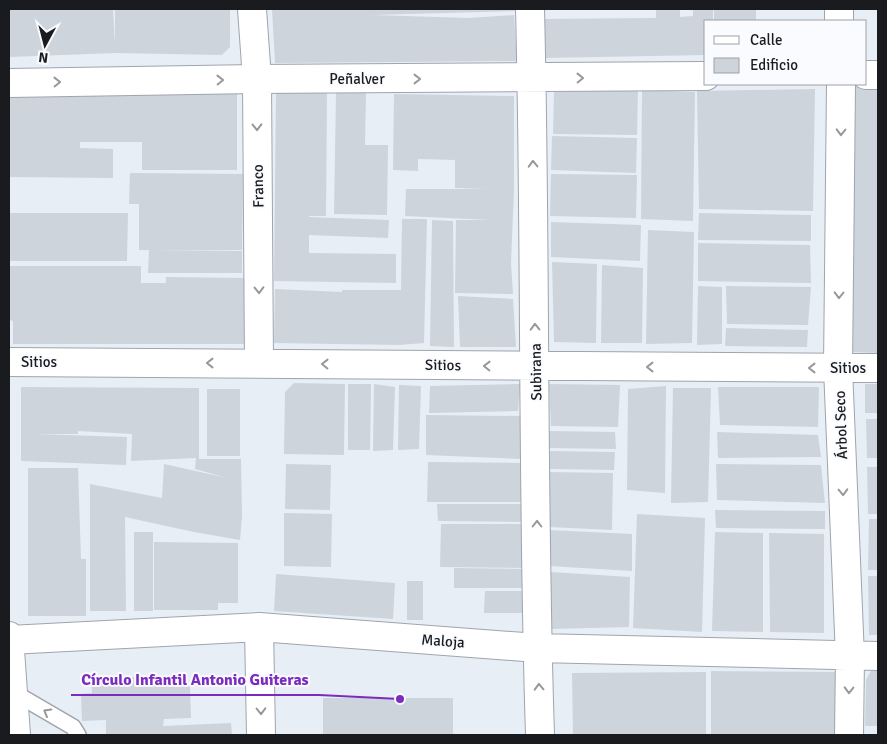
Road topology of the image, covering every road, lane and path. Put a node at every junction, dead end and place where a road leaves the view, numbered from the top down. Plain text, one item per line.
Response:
1 (252, 9) edge
2 (530, 9) edge
3 (704, 76) edge
4 (532, 78) junction
5 (257, 79) junction
6 (9, 83) edge
7 (841, 85) edge
8 (9, 362) edge
9 (259, 363) junction
10 (536, 366) junction
11 (838, 368) junction
12 (878, 368) edge
13 (259, 627) junction
14 (9, 636) edge
15 (9, 640) edge
16 (537, 648) junction
17 (878, 656) edge
18 (850, 657) junction
19 (13, 692) junction
20 (16, 735) edge
21 (78, 735) edge
22 (261, 735) edge
23 (540, 735) edge
24 (849, 735) edge

1 - 5 street, Franco
2 - 4 street, Subirana
4 -> 3 street, Peñalver
5 -> 4 street, Peñalver
10 -> 4 street, Subirana
6 -> 5 street, Peñalver
5 -> 9 street, Franco
7 -> 11 street, Árbol Seco
9 -> 8 street, Sitios
10 -> 9 street, Sitios
11 -> 10 street, Sitios
16 -> 10 street, Subirana
11 - 12 street, Sitios
11 -> 18 street, Árbol Seco
13 - 15 street, Maloja
13 - 16 street, Maloja
13 -> 22 street
14 - 15 street
15 - 19 street
16 - 18 street, Maloja
23 -> 16 street, Subirana
17 - 18 street, Maloja
18 -> 24 street, Árbol Seco
19 - 20 street
21 -> 19 lane

